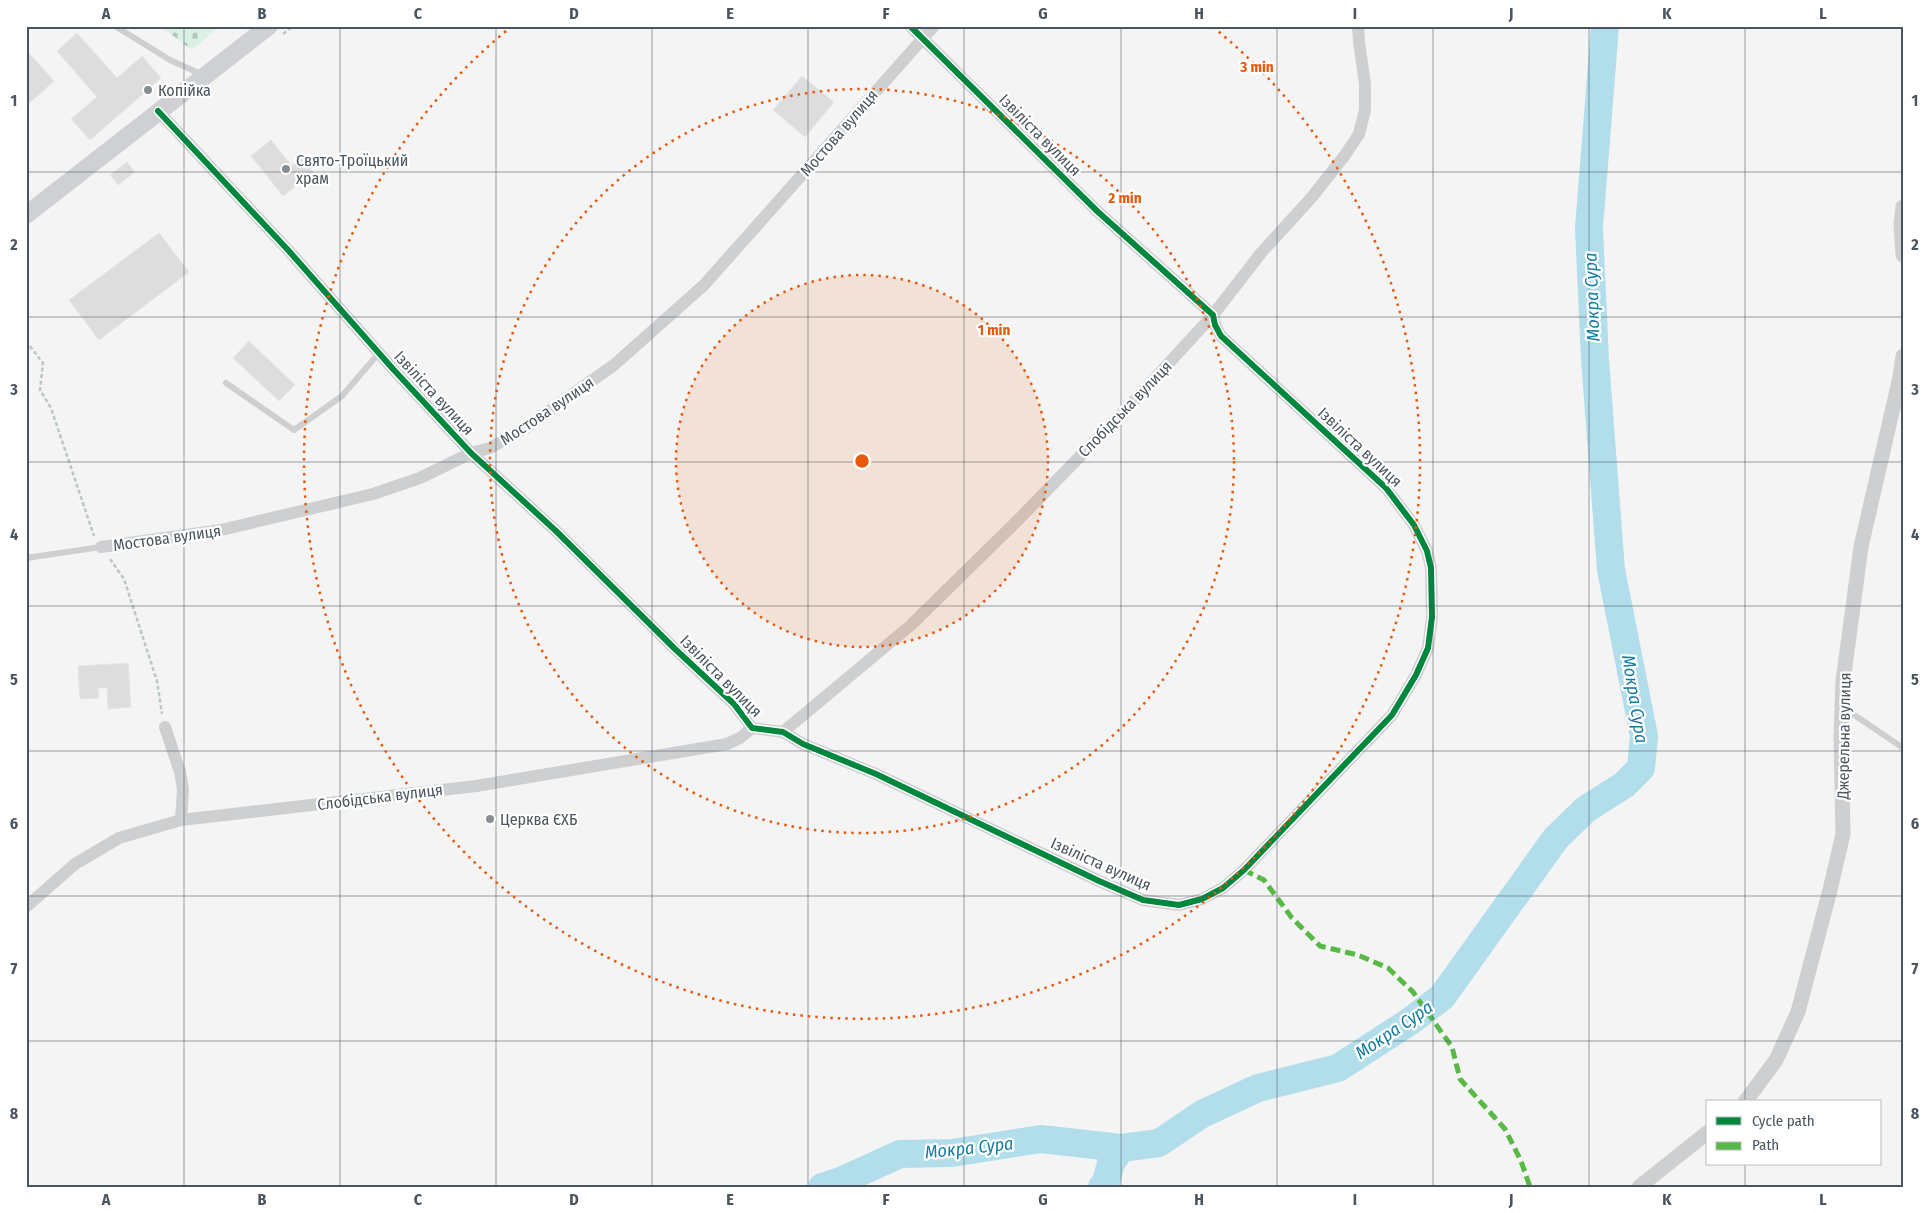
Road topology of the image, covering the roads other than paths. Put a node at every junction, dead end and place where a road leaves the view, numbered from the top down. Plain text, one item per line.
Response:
1 (115, 26) edge
2 (269, 26) edge
3 (910, 26) edge
4 (934, 26) edge
5 (1358, 26) edge
6 (922, 38) junction
7 (205, 76) junction
8 (158, 111) junction
9 (1903, 206) edge
10 (26, 215) edge
11 (1903, 255) edge
12 (1213, 315) junction
13 (379, 353) junction
14 (1903, 356) edge
15 (226, 383) dead end
16 (470, 453) junction
17 (101, 547) joint
18 (26, 558) edge
19 (1842, 707) junction
20 (165, 727) road end
21 (752, 728) junction
22 (783, 732) junction
23 (1903, 748) edge
24 (181, 820) junction
25 (26, 907) edge
26 (1746, 1100) edge
27 (1706, 1134) edge
28 (1639, 1187) edge

1 - 7 lane
2 - 7 main road
3 - 6 street, Ізвіліста вулиця
4 - 6 street, Мостова вулиця
5 - 12 street, Слобідська вулиця
6 - 12 street, Ізвіліста вулиця
6 - 16 street, Мостова вулиця
7 - 8 main road
8 - 10 main road
8 - 13 street, Ізвіліста вулиця
9 - 11 street
12 - 22 street, Слобідська вулиця
12 - 22 street, Ізвіліста вулиця
13 - 15 lane
13 - 16 street, Ізвіліста вулиця
14 - 19 street, Джерельна вулиця
16 - 17 street, Мостова вулиця
16 - 21 street, Ізвіліста вулиця
17 - 18 lane, Мостова вулиця
19 - 23 lane
19 - 26 street, Джерельна вулиця
20 - 24 street
21 - 22 street, Ізвіліста вулиця
21 - 24 street, Слобідська вулиця
24 - 25 street, Слобідська вулиця
27 - 28 street

